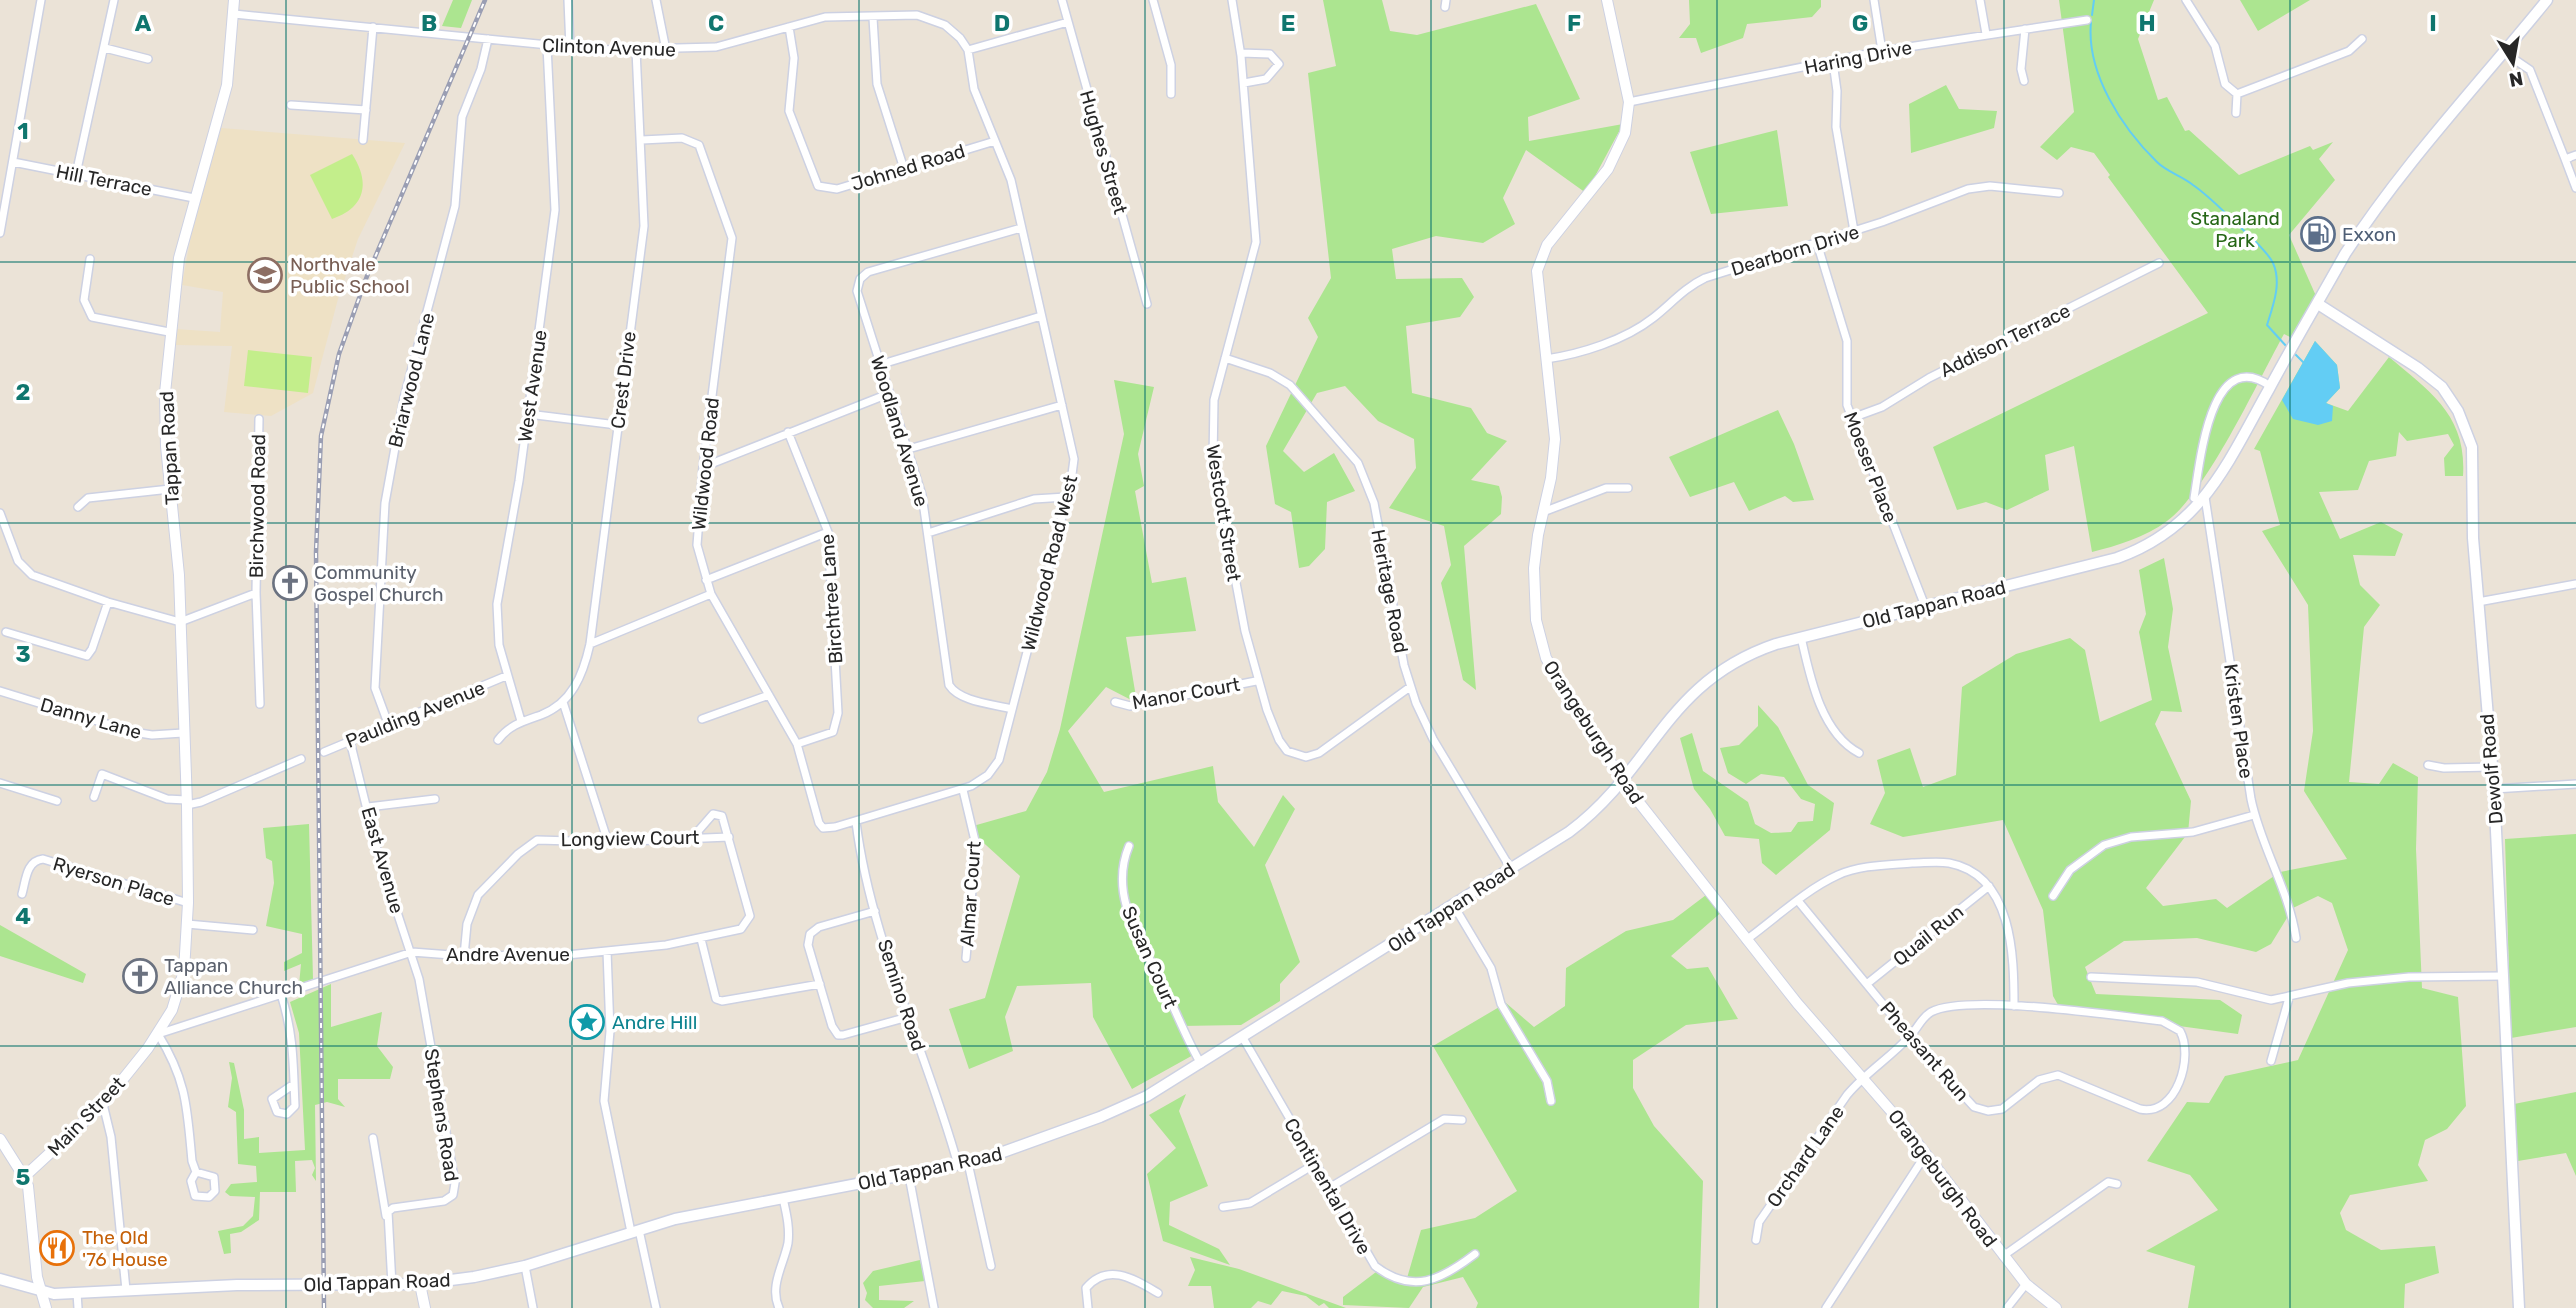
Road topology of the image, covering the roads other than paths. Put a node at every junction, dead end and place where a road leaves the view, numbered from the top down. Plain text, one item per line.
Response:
1 (41, 0) edge
2 (114, 0) edge
3 (234, 0) edge
4 (568, 0) edge
5 (656, 0) edge
6 (1062, 0) edge
7 (1153, 0) edge
8 (1232, 0) edge
9 (1607, 0) edge
10 (1874, 0) edge
11 (1980, 0) edge
12 (2186, 0) edge
13 (2547, 0) edge
14 (234, 14) junction
15 (873, 18) junction
16 (2087, 20) dead end
17 (1068, 22) junction
18 (373, 27) junction
19 (789, 27) junction
20 (2025, 29) junction
21 (1986, 34) junction
22 (488, 39) junction
23 (2362, 39) dead end
24 (547, 46) junction
25 (104, 48) junction
26 (570, 48) junction
27 (636, 50) junction
28 (666, 50) junction
29 (968, 50) junction
30 (1882, 51) junction
31 (2505, 52) junction
32 (1241, 53) junction
33 (148, 59) dead end
34 (1833, 62) junction
35 (2024, 81) dead end
36 (1244, 83) junction
37 (2234, 93) junction
38 (1171, 94) dead end
39 (1629, 102) junction
40 (291, 105) dead end
41 (366, 110) junction
42 (2236, 113) dead end
43 (363, 140) dead end
44 (642, 140) junction
45 (995, 141) junction
46 (2576, 155) edge
47 (2565, 159) junction
48 (13, 162) junction
49 (904, 169) junction
50 (76, 174) junction
51 (2576, 188) edge
52 (2059, 193) dead end
53 (194, 198) junction
54 (1021, 228) junction
55 (1854, 231) junction
56 (0, 233) edge
57 (1817, 243) junction
58 (90, 259) dead end
59 (2159, 264) dead end
60 (1147, 304) dead end
61 (2318, 304) junction
62 (1041, 316) junction
63 (169, 332) junction
64 (1225, 358) junction
65 (1546, 359) junction
66 (879, 365) junction
67 (2270, 386) junction
68 (888, 394) junction
69 (1062, 405) junction
70 (528, 414) junction
71 (1852, 418) junction
72 (259, 419) dead end
73 (617, 425) junction
74 (788, 432) junction
75 (905, 450) junction
76 (703, 467) junction
77 (1628, 488) dead end
78 (170, 489) junction
79 (1066, 497) junction
80 (2199, 498) junction
81 (78, 507) dead end
82 (1543, 512) junction
83 (0, 513) edge
84 (828, 532) junction
85 (928, 533) junction
86 (706, 580) junction
87 (2576, 584) edge
88 (256, 593) junction
89 (711, 594) junction
90 (108, 602) junction
91 (2478, 602) junction
92 (1926, 606) junction
93 (180, 622) junction
94 (6, 632) dead end
95 (1801, 637) junction
96 (590, 644) junction
97 (506, 676) junction
98 (1256, 681) junction
99 (1410, 687) junction
100 (0, 691) edge
101 (769, 695) junction
102 (563, 702) junction
103 (1115, 702) dead end
104 (260, 704) dead end
105 (1012, 709) junction
106 (702, 719) dead end
107 (521, 721) junction
108 (389, 726) junction
109 (183, 733) junction
110 (498, 740) dead end
111 (350, 741) junction
112 (796, 744) junction
113 (324, 752) dead end
114 (1859, 753) dead end
115 (301, 759) dead end
116 (2428, 765) dead end
117 (2492, 766) junction
118 (1623, 782) junction
119 (0, 783) edge
120 (2576, 784) edge
121 (2494, 789) junction
122 (963, 790) junction
123 (94, 797) dead end
124 (435, 799) dead end
125 (57, 801) dead end
126 (187, 802) junction
127 (368, 807) junction
128 (2254, 815) junction
129 (856, 822) junction
130 (693, 837) junction
131 (729, 837) junction
132 (608, 842) junction
133 (1129, 846) dead end
134 (1511, 869) junction
135 (1989, 886) junction
136 (22, 894) dead end
137 (2053, 896) dead end
138 (1798, 902) junction
139 (188, 903) junction
140 (1454, 906) junction
141 (875, 911) junction
142 (187, 924) junction
143 (253, 930) dead end
144 (2296, 938) dead end
145 (701, 939) junction
146 (1746, 940) junction
147 (607, 951) junction
148 (412, 952) junction
149 (464, 956) junction
150 (966, 958) dead end
151 (2502, 976) junction
152 (2091, 977) dead end
153 (419, 979) joint
154 (820, 984) junction
155 (1868, 984) junction
156 (281, 994) junction
157 (2288, 998) junction
158 (2014, 1006) junction
159 (908, 1017) junction
160 (158, 1034) junction
161 (1910, 1037) junction
162 (1243, 1038) junction
163 (2271, 1061) dead end
164 (1201, 1064) junction
165 (2180, 1073) joint
166 (1863, 1076) junction
167 (295, 1084) dead end
168 (1551, 1101) dead end
169 (103, 1104) junction
170 (1462, 1120) dead end
171 (373, 1138) dead end
172 (0, 1139) edge
173 (1926, 1154) junction
174 (963, 1164) junction
175 (1315, 1164) junction
176 (196, 1172) dead end
177 (909, 1176) junction
178 (24, 1177) junction
179 (2117, 1184) dead end
180 (1329, 1188) junction
181 (783, 1198) junction
182 (1223, 1207) dead end
183 (387, 1219) junction
184 (635, 1231) junction
185 (1756, 1240) dead end
186 (1475, 1254) dead end
187 (2003, 1256) junction
188 (525, 1266) junction
189 (991, 1266) dead end
190 (0, 1279) edge
191 (420, 1284) junction
192 (2026, 1284) junction
193 (392, 1285) junction
194 (126, 1290) junction
195 (41, 1293) junction
196 (77, 1293) junction
197 (1158, 1293) dead end
198 (46, 1308) edge
199 (78, 1308) edge
200 (425, 1308) edge
201 (533, 1308) edge
202 (656, 1308) edge
203 (779, 1308) edge
204 (934, 1308) edge
205 (1088, 1308) edge
206 (1826, 1308) edge
207 (2007, 1308) edge
208 (2056, 1308) edge
209 (2519, 1308) edge

1 - 48 street
2 - 25 street
3 - 14 street, Tappan Road
4 - 26 street
5 - 28 street
6 - 17 street, Hughes Street
7 - 38 street
8 - 32 street, Westcott Street
9 - 39 street, Orangeburgh Road
10 - 30 street
11 - 21 street
12 - 37 street
13 - 31 main road, Old Tappan Road
14 - 18 street, Clinton Avenue
14 - 53 street, Tappan Road
15 - 19 street, Clinton Avenue
15 - 29 street, Clinton Avenue
15 - 49 street
16 - 20 street, Haring Drive
17 - 29 street
17 - 60 street, Hughes Street
18 - 22 street, Clinton Avenue
18 - 41 street
19 - 28 street, Clinton Avenue
19 - 49 street, Johned Road
20 - 21 street, Haring Drive
20 - 35 street
21 - 30 street, Haring Drive
22 - 24 street, Clinton Avenue
22 - 108 street, Briarwood Lane
23 - 37 street
24 - 26 street, Clinton Avenue
24 - 70 street, West Avenue
25 - 33 street
25 - 50 street
26 - 27 street, Clinton Avenue
27 - 28 street, Clinton Avenue
27 - 44 street, Crest Drive
29 - 45 street, Wildwood Road West
30 - 34 street, Haring Drive
31 - 47 street
31 - 61 main road, Old Tappan Road
32 - 36 street, Westcott Street
32 - 36 street
34 - 39 street, Haring Drive
34 - 55 street
36 - 64 street, Westcott Street
37 - 42 street
39 - 65 street, Orangeburgh Road
40 - 41 street
41 - 43 street
44 - 73 street, Crest Drive
44 - 76 street, Wildwood Road
45 - 49 street, Johned Road
45 - 54 street, Wildwood Road West
46 - 47 street
47 - 51 street
48 - 50 street, Hill Terrace
48 - 56 street
50 - 53 street, Hill Terrace
52 - 55 street, Dearborn Drive
53 - 63 street, Tappan Road
54 - 62 street, Wildwood Road West
54 - 66 street, Woodland Avenue
55 - 57 street, Dearborn Drive
57 - 65 street, Dearborn Drive
57 - 71 street, Moeser Place
58 - 63 street
59 - 71 street, Addison Terrace
61 - 67 main road, Old Tappan Road
61 - 91 main road, Dewolf Road
62 - 66 street
62 - 69 street, Wildwood Road West
63 - 78 street, Tappan Road
64 - 98 street, Westcott Street
64 - 99 street, Heritage Road
65 - 82 street, Orangeburgh Road
66 - 68 street, Woodland Avenue
67 - 80 main road, Old Tappan Road
67 - 80 street, Kristen Place
68 - 74 street
68 - 75 street, Woodland Avenue
69 - 75 street
69 - 79 street, Wildwood Road West
70 - 73 street
70 - 97 street, West Avenue
71 - 92 street, Moeser Place
72 - 88 street, Birchwood Road
73 - 96 street, Crest Drive
74 - 76 street
74 - 84 street, Birchtree Lane
75 - 85 street, Woodland Avenue
76 - 86 street, Wildwood Road
77 - 82 street
78 - 81 street
78 - 93 street, Tappan Road
79 - 85 street
79 - 105 street, Wildwood Road West
80 - 92 main road, Old Tappan Road
80 - 128 street, Kristen Place
82 - 118 street, Orangeburgh Road
83 - 90 street
84 - 86 street
84 - 112 street, Birchtree Lane
85 - 105 street, Woodland Avenue
86 - 89 street, Wildwood Road
87 - 91 street
88 - 93 street, Birchwood Road
88 - 104 street, Birchwood Road
89 - 96 street
89 - 101 street, Wildwood Road
90 - 93 street
90 - 94 street
91 - 117 main road, Dewolf Road
92 - 95 main road, Old Tappan Road
93 - 109 street, Tappan Road
95 - 114 street
95 - 118 main road, Old Tappan Road
96 - 102 street, Crest Drive
97 - 107 street, West Avenue
97 - 108 street, Paulding Avenue
98 - 99 street, Westcott Street
98 - 103 street, Manor Court
99 - 134 street, Heritage Road
100 - 109 street, Danny Lane
101 - 106 street
101 - 112 street, Wildwood Road
102 - 107 street
102 - 132 street
105 - 122 street, Wildwood Road West
107 - 110 street
108 - 111 street, Paulding Avenue
109 - 126 street, Tappan Road
111 - 113 street, Paulding Avenue
111 - 127 street, East Avenue
112 - 129 street, Wildwood Road
115 - 126 street
116 - 117 street
117 - 121 main road, Dewolf Road
118 - 134 main road, Old Tappan Road
118 - 146 street, Orangeburgh Road
119 - 125 street
120 - 121 street
121 - 151 main road, Dewolf Road
122 - 129 street, Wildwood Road West
122 - 150 street, Almar Court
123 - 126 street
124 - 127 street
126 - 139 street, Tappan Road
127 - 148 street, East Avenue
128 - 137 street
128 - 144 street, Kristen Place
129 - 141 street, Semino Road
130 - 131 street, Longview Court
130 - 131 street
130 - 132 street, Longview Court
131 - 145 street
132 - 149 street, Longview Court
133 - 164 street, Susan Court
134 - 140 main road, Old Tappan Road
135 - 138 street
135 - 155 street, Quail Run
135 - 158 street
136 - 139 street, Ryerson Place
138 - 146 street
138 - 155 street, Pheasant Run
139 - 142 street, Main Street
140 - 162 main road, Old Tappan Road
140 - 168 street
141 - 154 street
141 - 159 street, Semino Road
142 - 143 street
142 - 160 street, Main Street
145 - 147 street, Andre Avenue
145 - 154 street
146 - 166 street, Orangeburgh Road
147 - 149 street, Andre Avenue
147 - 184 street
148 - 149 street, Andre Avenue
148 - 153 street, East Avenue
148 - 156 street, Andre Avenue
151 - 157 street
151 - 209 main road, Dewolf Road
152 - 157 street
153 - 183 street, Stephens Road
154 - 159 street
155 - 161 street, Pheasant Run
156 - 160 street, Andre Avenue
156 - 167 street
157 - 163 street
158 - 161 street, Orchard Lane
158 - 165 street, Orchard Lane
159 - 174 street, Semino Road
160 - 169 street, Main Street
160 - 176 street
161 - 165 street, Pheasant Run
161 - 166 street, Orchard Lane
162 - 164 main road, Old Tappan Road
162 - 175 street, Continental Drive
164 - 174 main road, Old Tappan Road
166 - 173 street, Orangeburgh Road
166 - 185 street, Orchard Lane
169 - 178 street, Main Street
169 - 194 street
170 - 180 street
171 - 183 street
172 - 178 street
173 - 187 street, Orangeburgh Road
173 - 206 street
174 - 177 main road, Old Tappan Road
174 - 189 street, Semino Road
175 - 180 street, Continental Drive
175 - 182 street
177 - 181 main road, Old Tappan Road
177 - 204 street
178 - 195 street
179 - 187 street
180 - 186 street, Continental Drive
181 - 184 main road, Old Tappan Road
181 - 203 street
183 - 193 street
184 - 188 main road, Old Tappan Road
184 - 202 street
187 - 192 street, Orangeburgh Road
188 - 191 main road, Old Tappan Road
188 - 201 street
190 - 195 main road, Old Tappan Road
191 - 193 main road, Old Tappan Road
191 - 200 street
192 - 207 street
192 - 208 street, Orangeburgh Road
193 - 194 main road, Old Tappan Road
194 - 196 main road, Old Tappan Road
195 - 196 main road, Old Tappan Road
195 - 198 street
196 - 199 street
197 - 205 street

